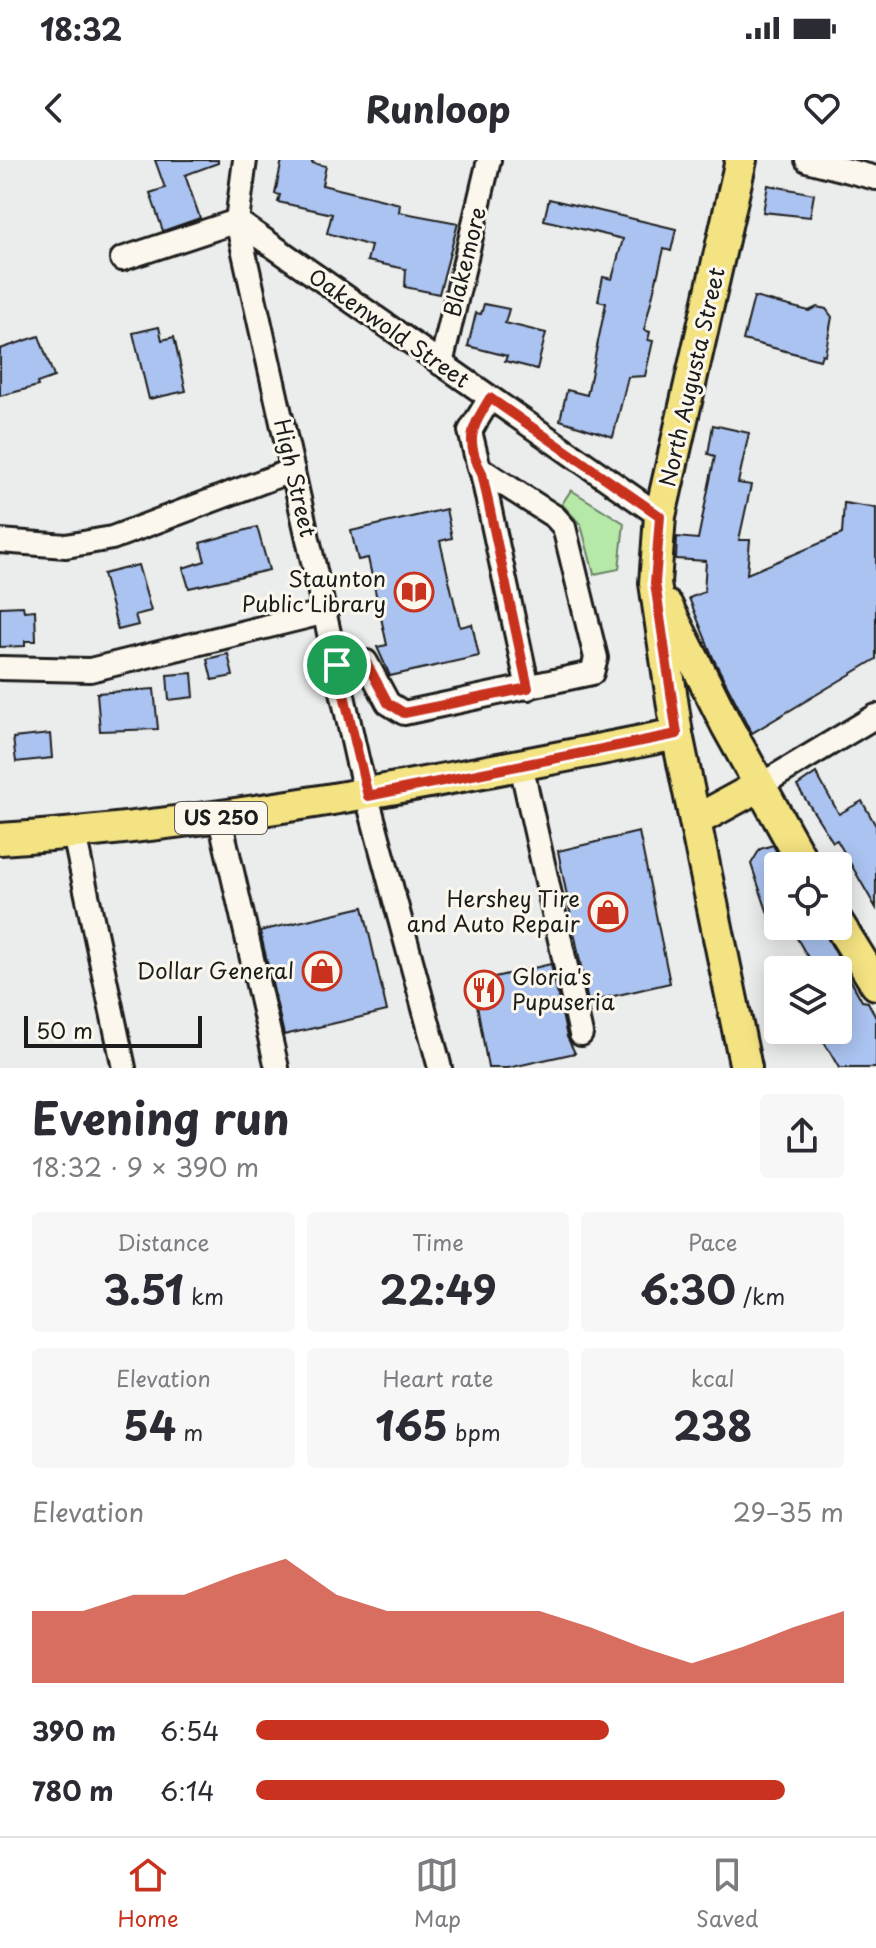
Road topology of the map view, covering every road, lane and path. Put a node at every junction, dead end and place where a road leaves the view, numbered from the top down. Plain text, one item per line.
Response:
1 (245, 160) edge
2 (489, 160) edge
3 (741, 160) edge
4 (807, 160) edge
5 (876, 178) edge
6 (237, 221) junction
7 (122, 259) dead end
8 (441, 364) junction
9 (490, 398) junction
10 (293, 470) junction
11 (482, 473) junction
12 (660, 516) junction
13 (0, 541) edge
14 (655, 583) junction
15 (326, 612) junction
16 (337, 665) junction
17 (0, 668) edge
18 (528, 688) junction
19 (876, 716) edge
20 (677, 734) junction
21 (521, 765) junction
22 (759, 786) junction
23 (368, 796) junction
24 (220, 819) junction
25 (695, 821) junction
26 (74, 834) junction
27 (0, 839) edge
28 (797, 852) edge
29 (849, 940) edge
30 (876, 984) edge
31 (581, 1034) dead end
32 (124, 1068) edge
33 (277, 1068) edge
34 (440, 1068) edge
35 (746, 1068) edge

1 - 6 street, High Street
2 - 8 street, Blakemore
3 - 12 main road, North Augusta Street
4 - 5 street
6 - 7 street
6 - 8 street, Oakenwold Street
6 - 10 street, High Street
8 - 9 street, Oakenwold Street
9 - 11 street
9 - 12 street, Oakenwold Street
10 - 13 street
10 - 15 street, High Street
11 - 18 street
11 - 18 street
12 - 14 main road, North Augusta Street
14 - 20 main road, North Augusta Street
14 - 22 main road
15 - 16 street, High Street
15 - 17 street
16 - 18 street
16 - 23 street, High Street
19 - 22 street
20 - 21 main road, US 250
20 - 25 main road, North Augusta Street
21 - 23 main road, US 250
21 - 31 street
22 - 25 main road
22 - 28 main road
23 - 24 main road, US 250
23 - 34 street, High Street
24 - 26 main road, US 250
24 - 33 street
25 - 35 main road, North Augusta Street
26 - 27 main road, US 250
26 - 32 street
29 - 30 main road

